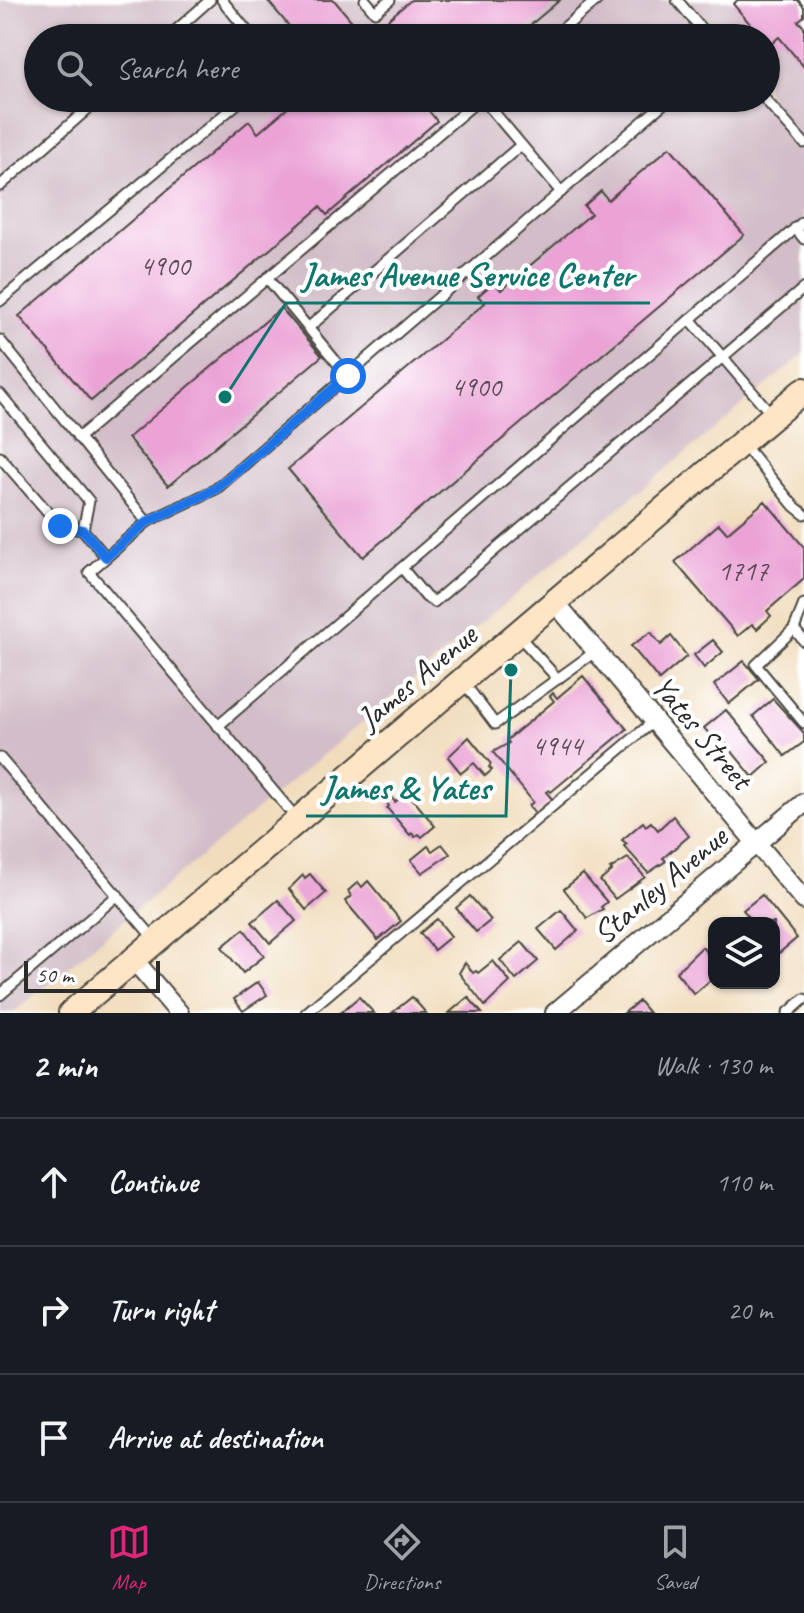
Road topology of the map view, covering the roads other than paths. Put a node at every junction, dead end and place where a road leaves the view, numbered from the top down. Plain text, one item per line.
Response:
1 (210, 0) edge
2 (222, 0) edge
3 (365, 0) edge
4 (390, 0) edge
5 (597, 0) edge
6 (677, 0) edge
7 (183, 24) edge
8 (242, 24) edge
9 (569, 24) edge
10 (697, 24) edge
11 (84, 112) edge
12 (227, 112) edge
13 (465, 112) edge
14 (494, 112) edge
15 (654, 112) edge
16 (779, 112) edge
17 (800, 131) edge
18 (804, 143) edge
19 (521, 145) junction
20 (0, 186) edge
21 (561, 192) junction
22 (804, 221) edge
23 (795, 228) junction
24 (804, 239) edge
25 (267, 278) junction
26 (804, 288) edge
27 (0, 301) edge
28 (690, 319) junction
29 (308, 328) junction
30 (0, 340) edge
31 (722, 357) junction
32 (348, 376) junction
33 (0, 394) edge
34 (801, 399) edge
35 (773, 416) junction
36 (78, 438) junction
37 (742, 442) junction
38 (0, 457) edge
39 (804, 514) edge
40 (147, 522) junction
41 (83, 530) junction
42 (106, 557) junction
43 (402, 568) junction
44 (555, 602) junction
45 (804, 604) edge
46 (794, 629) junction
47 (517, 634) junction
48 (804, 641) edge
49 (596, 651) junction
50 (558, 679) junction
51 (462, 680) junction
52 (654, 721) junction
53 (804, 723) edge
54 (218, 726) junction
55 (0, 758) edge
56 (804, 803) edge
57 (298, 820) junction
58 (757, 843) junction
59 (118, 895) junction
60 (804, 900) edge
61 (156, 941) junction
62 (134, 960) junction
63 (0, 995) edge
64 (804, 999) edge
65 (71, 1013) edge
66 (179, 1013) edge
67 (306, 1013) edge
68 (555, 1013) edge
69 (788, 1013) edge

1 - 7 lane
2 - 8 lane
3 - 4 lane
5 - 9 lane
6 - 10 lane
11 - 20 lane
12 - 27 lane
13 - 25 lane
14 - 19 lane
15 - 21 lane
16 - 17 lane
17 - 18 lane
19 - 21 lane
19 - 29 lane
21 - 32 lane
22 - 23 lane
23 - 24 lane
23 - 28 lane
25 - 29 lane
25 - 36 lane
26 - 31 lane
28 - 31 lane
28 - 43 lane
29 - 32 lane
30 - 36 lane
31 - 35 lane
31 - 43 lane
32 - 40 lane
33 - 41 lane
34 - 35 main road, James Avenue
35 - 37 main road, James Avenue
36 - 40 lane
37 - 39 lane
37 - 44 main road, James Avenue
38 - 41 lane
40 - 42 lane
41 - 42 lane
42 - 54 lane
43 - 54 lane
44 - 47 main road, James Avenue
44 - 49 street, Yates Street
45 - 46 lane
46 - 48 lane
46 - 53 lane
47 - 50 lane
47 - 51 main road, James Avenue
49 - 50 lane
49 - 52 street, Yates Street
50 - 51 lane
51 - 57 main road, James Avenue
52 - 58 street, Yates Street
52 - 67 lane
54 - 57 lane
55 - 59 lane
56 - 58 street, Stanley Avenue
57 - 61 main road, James Avenue
58 - 60 street, Yates Street
58 - 68 street, Stanley Avenue
59 - 61 lane
59 - 63 lane
61 - 62 main road, James Avenue
62 - 65 main road, James Avenue
62 - 66 street
64 - 69 lane

